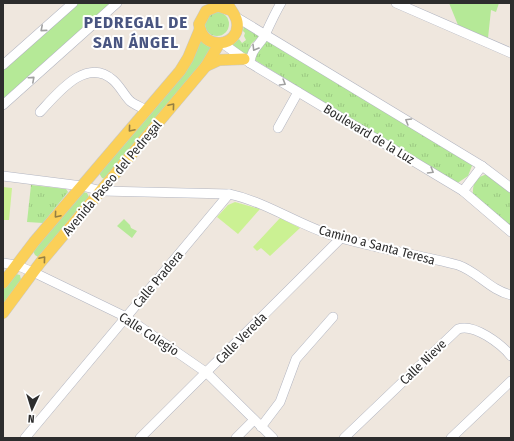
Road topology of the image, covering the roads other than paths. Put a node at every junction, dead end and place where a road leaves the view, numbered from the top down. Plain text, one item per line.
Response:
1 (73, 3) edge
2 (117, 3) edge
3 (281, 3) edge
4 (396, 3) edge
5 (207, 7) edge
6 (231, 10) edge
7 (200, 29) junction
8 (264, 35) junction
9 (221, 43) junction
10 (511, 53) edge
11 (247, 61) junction
12 (3, 64) edge
13 (206, 66) junction
14 (298, 92) junction
15 (3, 105) edge
16 (146, 110) junction
17 (40, 112) dead end
18 (278, 128) dead end
19 (482, 166) junction
20 (3, 176) edge
21 (82, 186) junction
22 (511, 188) edge
23 (102, 191) junction
24 (463, 191) junction
25 (229, 194) junction
26 (511, 232) edge
27 (341, 238) junction
28 (3, 263) edge
29 (16, 265) junction
30 (33, 272) junction
31 (3, 283) edge
32 (511, 295) edge
33 (3, 313) edge
34 (126, 317) junction
35 (333, 317) dead end
36 (511, 356) edge
37 (206, 373) junction
38 (511, 381) edge
39 (254, 420) junction
40 (261, 427) junction
41 (25, 438) edge
42 (140, 438) edge
43 (236, 438) edge
44 (273, 438) edge
45 (344, 438) edge
46 (451, 438) edge

1 -> 12 street
15 -> 2 street
3 - 8 street
4 - 10 street
5 - 6 main road
5 - 7 main road
6 - 8 street
6 - 9 main road
7 - 9 main road
7 - 16 main road, Avenida Paseo del Pedregal
8 -> 11 street
19 -> 8 street
9 - 11 street, Boulevard de la Luz
9 - 13 main road, Avenida Paseo del Pedregal
11 - 13 main road
11 -> 14 street, Boulevard de la Luz
23 -> 13 main road, Avenida Paseo del Pedregal
14 - 18 street
14 -> 24 street, Boulevard de la Luz
16 - 17 street
16 -> 21 main road, Avenida Paseo del Pedregal
19 - 22 street
19 - 24 street
20 - 21 street, Camino a Santa Teresa
21 - 23 street, Camino a Santa Teresa
21 -> 29 main road, Avenida Paseo del Pedregal
23 - 25 street, Camino a Santa Teresa
30 -> 23 main road, Avenida Paseo del Pedregal
24 - 26 street, Boulevard de la Luz
25 - 27 street, Camino a Santa Teresa
25 - 34 street, Calle Pradera
27 - 32 street, Camino a Santa Teresa
27 - 37 street, Calle Vereda
28 - 29 street, Calle Colegio
29 - 30 street, Calle Colegio
29 - 31 main road, Avenida Paseo del Pedregal
30 - 33 main road, Avenida Paseo del Pedregal
30 - 34 street, Calle Colegio
34 - 37 street, Calle Colegio
34 - 41 street, Calle Pradera
35 - 40 street
36 - 45 street, Calle Nieve
37 - 39 street, Calle Colegio
37 - 42 street, Calle Vereda
38 - 46 street
39 - 40 street, Calle Colegio
39 - 43 street
40 - 44 street, Calle Colegio

